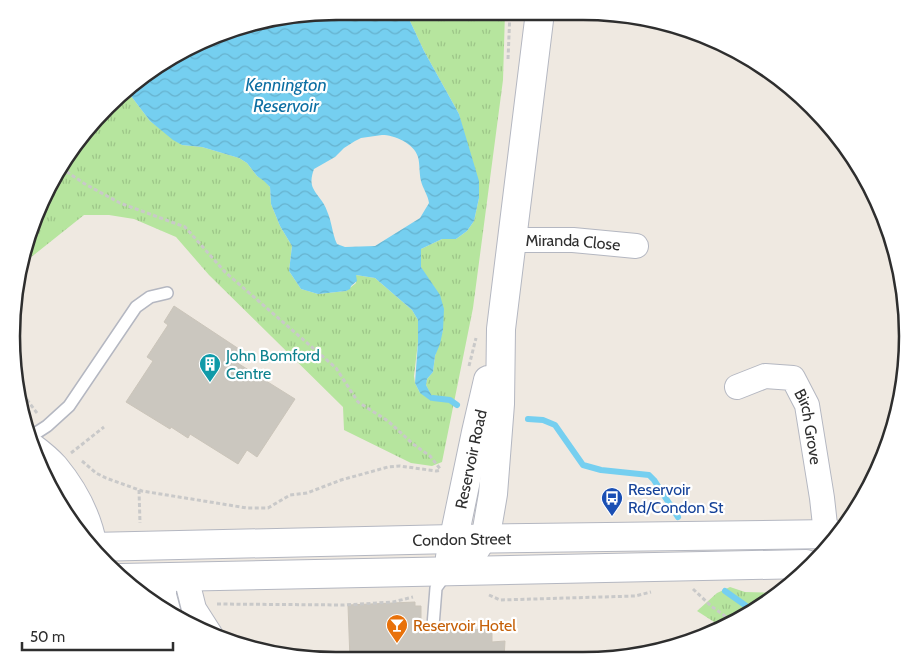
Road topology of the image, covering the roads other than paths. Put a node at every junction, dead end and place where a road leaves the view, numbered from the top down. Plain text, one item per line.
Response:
1 (539, 20) edge
2 (512, 240) junction
3 (636, 246) dead end
4 (167, 293) dead end
5 (488, 333) junction
6 (737, 387) dead end
7 (35, 433) edge
8 (43, 455) edge
9 (829, 534) edge
10 (92, 537) edge
11 (482, 539) junction
12 (454, 540) junction
13 (164, 546) junction
14 (101, 547) edge
15 (801, 564) edge
16 (448, 571) junction
17 (175, 577) junction
18 (133, 578) edge
19 (166, 603) edge
20 (202, 622) edge
21 (433, 626) dead end

1 - 2 main road, Reservoir Road
2 - 3 street, Miranda Close
2 - 5 main road, Reservoir Road
4 - 7 lane
5 - 11 main road, Reservoir Road
5 - 12 main road, Reservoir Road
6 - 9 street, Birch Grove
8 - 10 street
9 - 11 main road, Condon Street
11 - 12 main road, Condon Street
11 - 16 main road, Reservoir Road
12 - 13 main road, Condon Street
12 - 16 main road, Reservoir Road
13 - 14 main road, Condon Street
13 - 17 main road
15 - 16 main road, Condon Street
16 - 17 main road, Condon Street
16 - 21 lane
17 - 18 main road, Condon Street
17 - 19 street
17 - 20 street

